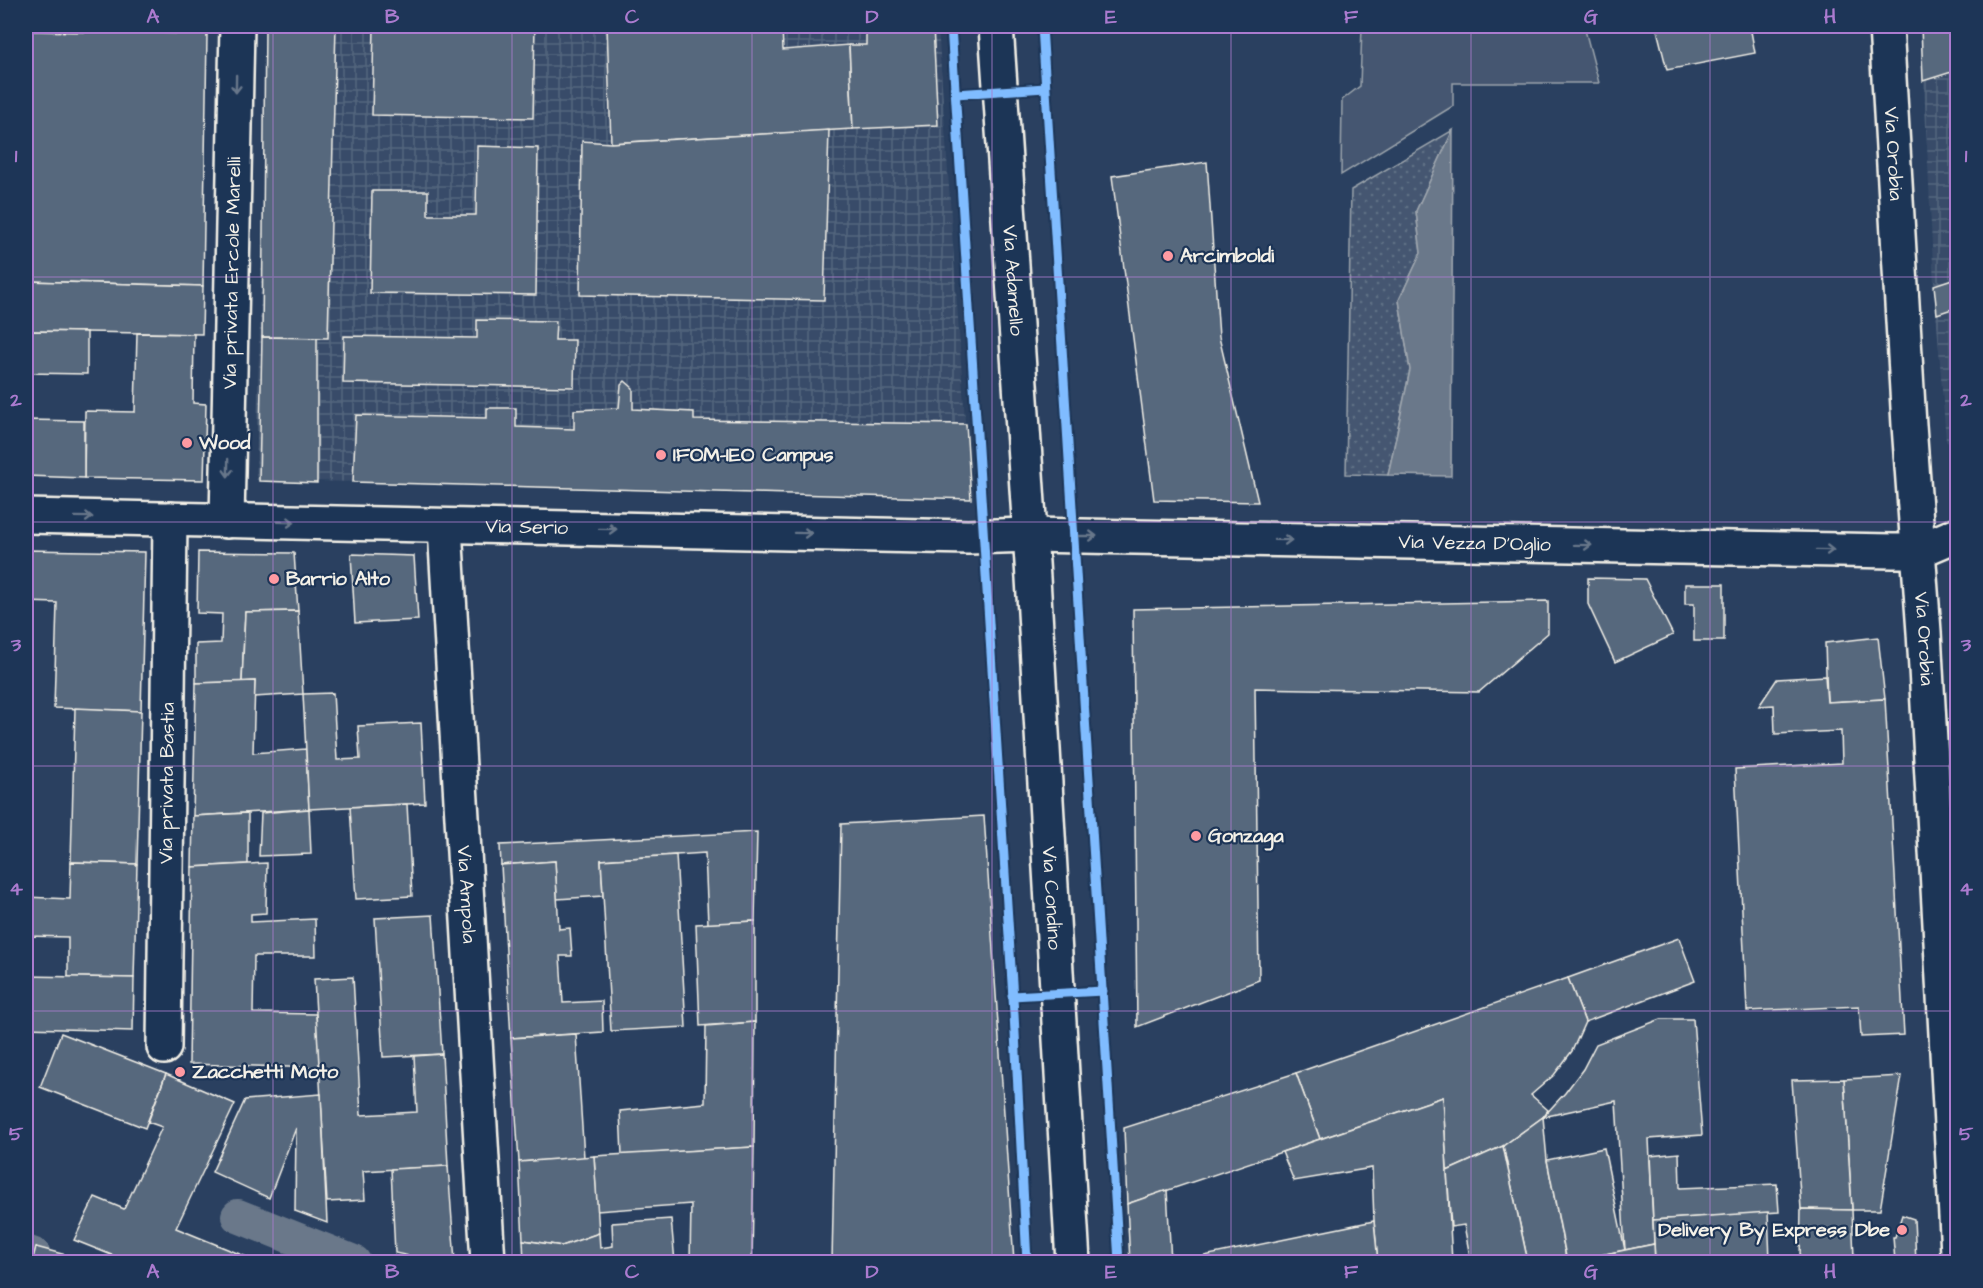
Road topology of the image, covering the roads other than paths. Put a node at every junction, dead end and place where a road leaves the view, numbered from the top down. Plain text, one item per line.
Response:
1 (237, 26) edge
2 (996, 26) edge
3 (1886, 26) edge
4 (26, 516) edge
5 (170, 519) junction
6 (227, 521) junction
7 (445, 526) junction
8 (1958, 534) edge
9 (1029, 535) junction
10 (1918, 551) junction
11 (164, 1047) dead end
12 (1958, 1253) edge
13 (488, 1263) edge
14 (1073, 1263) edge

1 -> 6 street, Via privata Ercole Marelli
2 - 9 street, Via Adamello
3 - 10 street, Via Orobia
4 -> 5 street, Via Serio
5 - 6 street, Via Serio
5 - 11 street, Via privata Bastia
6 -> 7 street, Via Serio
7 -> 9 street, Via Serio
7 - 13 street, Via Ampola
8 - 10 street
9 -> 10 street, Via Vezza D'Oglio
9 - 14 street, Via Condino
10 - 12 street, Via Orobia

